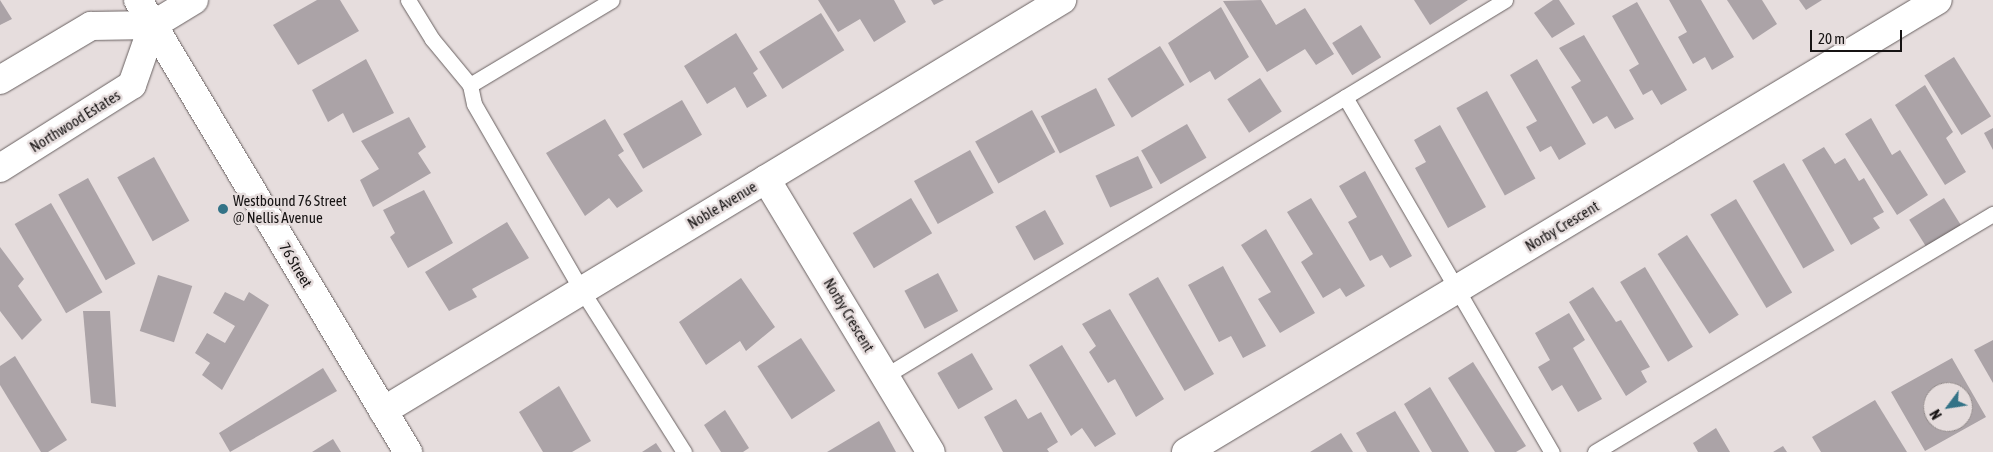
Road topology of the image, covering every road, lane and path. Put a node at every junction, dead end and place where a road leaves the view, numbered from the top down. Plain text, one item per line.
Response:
1 (138, 0) edge
2 (194, 0) edge
3 (408, 0) edge
4 (612, 0) edge
5 (1062, 0) edge
6 (1505, 0) edge
7 (1938, 0) edge
8 (153, 25) junction
9 (0, 80) edge
10 (470, 85) junction
11 (1345, 96) junction
12 (0, 168) edge
13 (766, 179) junction
14 (1993, 214) edge
15 (581, 289) junction
16 (1455, 291) junction
17 (885, 376) junction
18 (383, 411) junction
19 (408, 452) edge
20 (684, 452) edge
21 (931, 452) edge
22 (1186, 452) edge
23 (1552, 452) edge
24 (1595, 452) edge

1 - 8 street, 76 Street
2 - 8 street
3 - 10 lane
4 - 10 lane
5 - 13 street, Noble Avenue
6 - 11 lane
7 - 16 street, Norby Crescent
8 - 9 street
8 - 12 street, Northwood Estates
8 - 18 street, 76 Street
10 - 15 lane
11 - 16 lane
11 - 17 lane
13 - 15 street, Noble Avenue
13 - 17 street, Norby Crescent
14 - 24 lane
15 - 18 street, Noble Avenue
15 - 20 lane
16 - 22 street, Norby Crescent
16 - 23 lane
17 - 21 street, Norby Crescent
18 - 19 street, 76 Street

